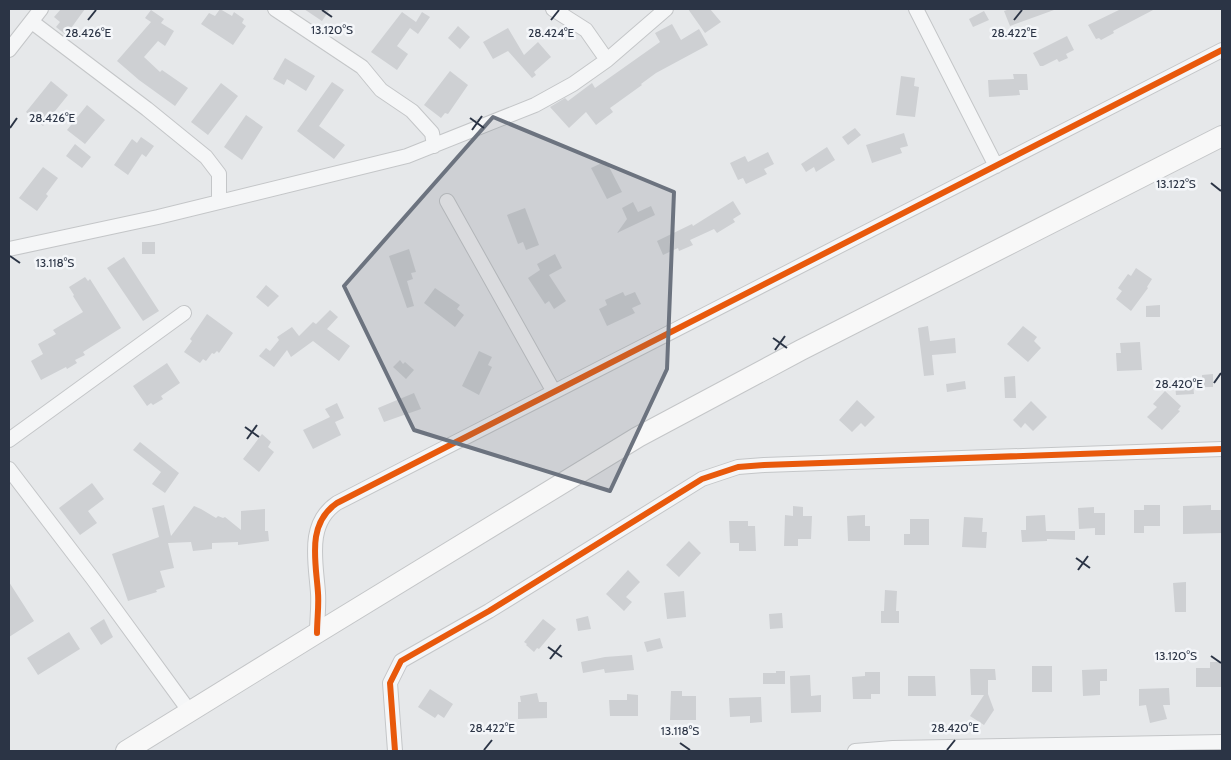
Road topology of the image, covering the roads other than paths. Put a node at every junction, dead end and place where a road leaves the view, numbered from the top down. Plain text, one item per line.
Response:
1 (40, 9) edge
2 (275, 9) edge
3 (553, 9) edge
4 (666, 9) edge
5 (916, 9) edge
6 (32, 22) junction
7 (9, 50) edge
8 (1222, 50) edge
9 (607, 60) junction
10 (1222, 136) edge
11 (434, 146) junction
12 (996, 166) junction
13 (447, 201) dead end
14 (219, 202) junction
15 (9, 249) edge
16 (184, 313) dead end
17 (554, 392) junction
18 (9, 440) edge
19 (1222, 449) edge
20 (9, 469) edge
21 (317, 633) junction
22 (190, 712) junction
23 (1222, 742) edge
24 (126, 751) edge
25 (395, 751) edge
26 (855, 751) edge

1 - 6 street
2 - 11 street
3 - 9 street
4 - 9 street
5 - 12 street
6 - 7 street
6 - 14 street
8 - 12 street
9 - 11 street
10 - 21 main road
11 - 14 street
12 - 17 street
13 - 17 street
14 - 15 street
16 - 18 street
17 - 21 street
19 - 25 street
20 - 22 street
21 - 22 main road
22 - 24 main road
23 - 26 street

